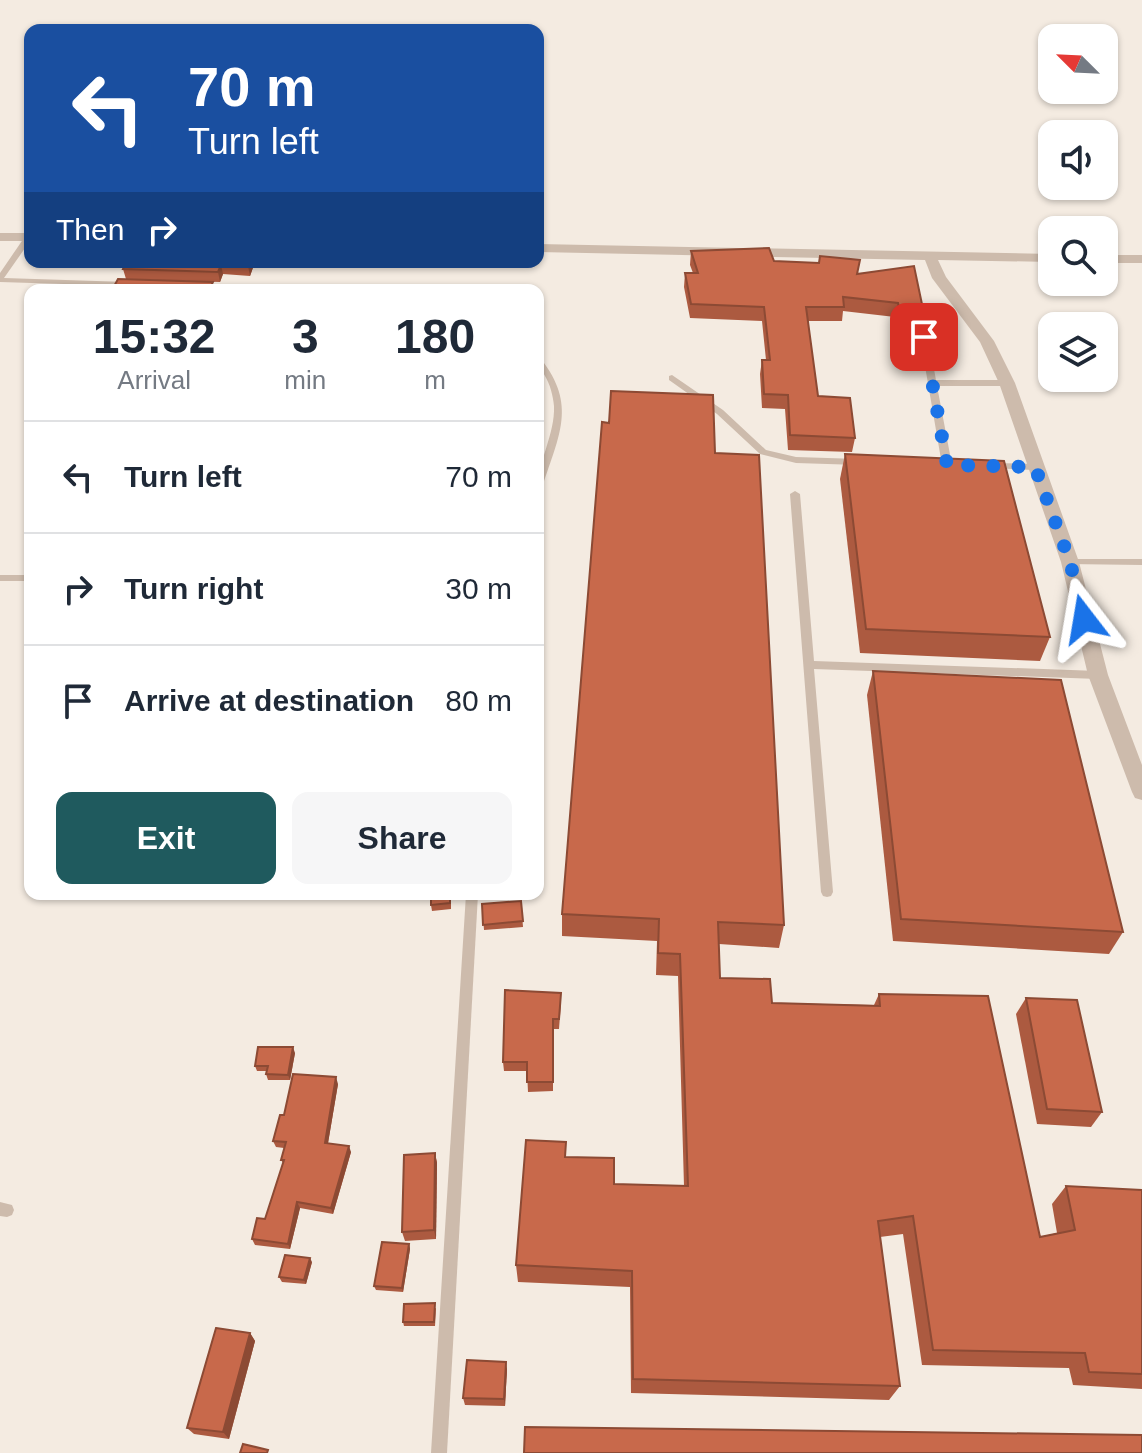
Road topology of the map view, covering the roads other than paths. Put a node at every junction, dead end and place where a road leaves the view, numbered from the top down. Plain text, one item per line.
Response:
1 (0, 237) edge
2 (24, 237) edge
3 (24, 244) edge
4 (544, 248) edge
5 (930, 256) junction
6 (1038, 258) edge
7 (1118, 259) edge
8 (1142, 259) edge
9 (0, 279) edge
10 (136, 284) edge
11 (924, 337) dead end
12 (544, 368) edge
13 (672, 378) dead end
14 (933, 383) junction
15 (1007, 383) junction
16 (871, 462) edge
17 (544, 463) edge
18 (932, 464) edge
19 (947, 465) junction
20 (962, 465) edge
21 (977, 465) edge
22 (1035, 467) junction
23 (795, 494) dead end
24 (1070, 562) junction
25 (1142, 562) edge
26 (0, 578) edge
27 (24, 578) edge
28 (809, 665) junction
29 (1098, 675) junction
30 (1142, 792) edge
31 (827, 892) dead end
32 (472, 900) edge
33 (439, 1453) edge

1 - 2 street
3 - 9 lane
4 - 5 street
5 - 6 street
5 - 15 street
7 - 8 street
9 - 10 lane
11 - 14 lane
12 - 17 lane
13 - 16 lane
14 - 15 lane
14 - 19 lane
15 - 22 street
18 - 19 lane
19 - 20 lane
21 - 22 lane
22 - 24 street
23 - 28 lane
24 - 25 lane
24 - 29 street
26 - 27 lane
28 - 29 lane
28 - 31 lane
29 - 30 street
32 - 33 lane

